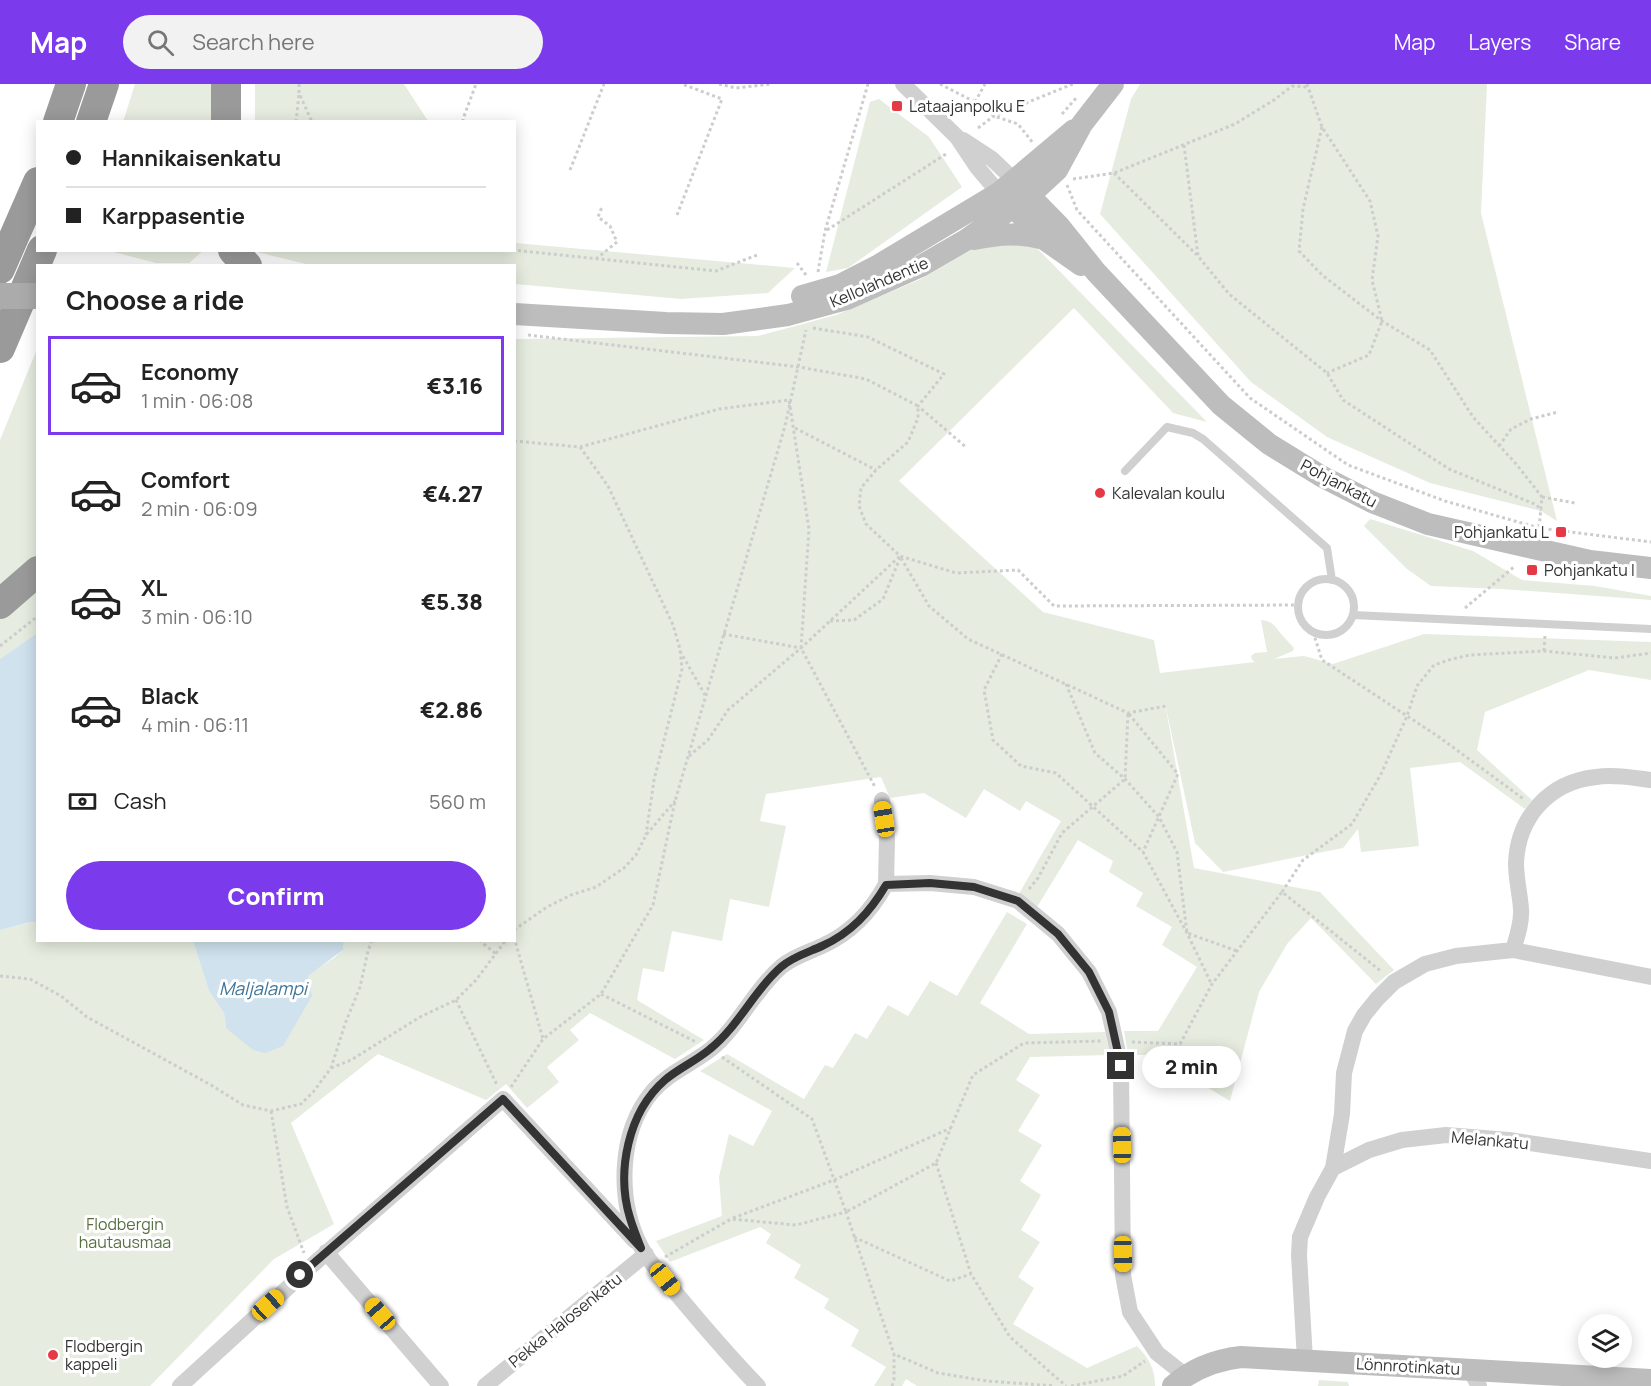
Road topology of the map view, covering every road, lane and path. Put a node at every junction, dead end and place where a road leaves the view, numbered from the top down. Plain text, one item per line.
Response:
1 (71, 84) edge
2 (104, 84) edge
3 (226, 84) edge
4 (298, 84) edge
5 (476, 84) edge
6 (603, 84) edge
7 (682, 84) edge
8 (719, 84) edge
9 (771, 84) edge
10 (868, 84) edge
11 (903, 84) edge
12 (939, 84) edge
13 (985, 84) edge
14 (1073, 84) edge
15 (1113, 84) edge
16 (1307, 85) edge
17 (299, 93) junction
18 (975, 102) junction
19 (994, 116) junction
20 (59, 120) edge
21 (92, 120) edge
22 (226, 120) edge
23 (296, 120) edge
24 (311, 120) edge
25 (463, 120) edge
26 (1082, 124) junction
27 (1322, 127) junction
28 (978, 128) dead end
29 (1184, 145) junction
30 (946, 154) dead end
31 (1044, 154) junction
32 (570, 170) dead end
33 (1114, 173) junction
34 (36, 187) edge
35 (1014, 194) junction
36 (602, 207) dead end
37 (677, 215) dead end
38 (825, 231) junction
39 (1044, 239) junction
40 (966, 240) junction
41 (516, 250) edge
42 (235, 252) edge
43 (757, 255) dead end
44 (1198, 256) junction
45 (596, 259) junction
46 (36, 264) edge
47 (245, 264) edge
48 (0, 269) edge
49 (1096, 272) junction
50 (817, 274) dead end
51 (0, 296) edge
52 (36, 296) edge
53 (516, 302) edge
54 (1382, 321) junction
55 (518, 324) edge
56 (0, 348) edge
57 (799, 367) junction
58 (1328, 373) junction
59 (789, 400) junction
60 (918, 406) junction
61 (1558, 412) dead end
62 (795, 428) junction
63 (516, 441) edge
64 (1499, 446) junction
65 (580, 447) junction
66 (967, 448) dead end
67 (876, 470) junction
68 (1125, 471) dead end
69 (1542, 497) junction
70 (1575, 503) dead end
71 (1541, 511) junction
72 (1539, 528) junction
73 (1651, 542) edge
74 (900, 556) junction
75 (1515, 566) dead end
76 (1651, 568) edge
77 (36, 573) edge
78 (1332, 580) junction
79 (0, 604) edge
80 (1299, 605) junction
81 (1353, 615) junction
82 (36, 618) edge
83 (1450, 620) junction
84 (830, 621) junction
85 (1545, 624) junction
86 (1651, 629) edge
87 (1313, 632) junction
88 (722, 634) junction
89 (0, 646) edge
90 (801, 648) junction
91 (680, 649) junction
92 (1544, 651) junction
93 (1651, 653) edge
94 (1002, 654) junction
95 (1066, 684) junction
96 (705, 696) junction
97 (1166, 706) dead end
98 (1128, 713) junction
99 (1407, 716) junction
100 (689, 756) junction
101 (1125, 779) junction
102 (1651, 780) edge
103 (882, 800) joint
104 (675, 801) junction
105 (1092, 808) junction
106 (1536, 808) junction
107 (1159, 817) junction
108 (646, 835) junction
109 (1143, 852) junction
110 (886, 885) junction
111 (1282, 892) junction
112 (1018, 901) junction
113 (516, 929) edge
114 (1187, 933) junction
115 (371, 942) edge
116 (481, 942) edge
117 (505, 942) edge
118 (515, 942) edge
119 (1513, 950) junction
120 (1237, 951) junction
121 (496, 954) junction
122 (0, 976) edge
123 (1651, 978) edge
124 (1394, 982) junction
125 (1212, 984) junction
126 (601, 994) junction
127 (456, 1000) junction
128 (543, 1039) junction
129 (1116, 1041) junction
130 (711, 1049) junction
131 (331, 1068) junction
132 (503, 1099) junction
133 (271, 1111) junction
134 (951, 1128) junction
135 (1651, 1161) edge
136 (936, 1163) junction
137 (1333, 1168) junction
138 (834, 1180) junction
139 (846, 1212) junction
140 (731, 1219) junction
141 (854, 1237) junction
142 (326, 1252) junction
143 (646, 1255) junction
144 (305, 1258) dead end
145 (971, 1274) junction
146 (1157, 1353) junction
147 (894, 1354) junction
148 (1305, 1360) junction
149 (1475, 1378) edge
150 (1651, 1380) edge
151 (1180, 1381) edge
152 (180, 1386) edge
153 (441, 1386) edge
154 (485, 1386) edge
155 (758, 1386) edge
156 (892, 1386) edge
157 (1055, 1386) edge
158 (1066, 1386) edge
159 (1071, 1386) edge

1 - 20 highway
2 - 21 highway
3 - 22 highway
4 - 17 path
5 - 25 path
6 - 32 path
7 - 37 path
8 - 9 path
10 - 38 path
11 - 35 street
12 - 18 path
13 - 18 path
14 - 19 path
15 - 26 main road, Kellolahdentie
16 - 27 path
16 - 29 path
17 - 23 path
17 - 24 path
18 - 19 path
19 - 28 path
19 - 31 path
26 - 31 main road, Kellolahdentie
26 - 35 main road, Kellolahdentie
27 - 54 path
27 - 54 path
29 - 33 path
29 - 44 path
30 - 38 path
31 - 35 main road, Kellolahdentie
33 - 44 path
33 - 72 path
34 - 48 highway
35 - 39 main road, Pohjankatu
35 - 40 main road, Kellolahdentie
35 - 49 main road, Pohjankatu
35 - 53 main road, Kellolahdentie
36 - 45 path
38 - 50 path
39 - 40 main road
39 - 49 main road, Pohjankatu
40 - 55 main road, Kellolahdentie
41 - 45 path
42 - 47 highway
43 - 45 path
44 - 58 path
46 - 56 highway
49 - 76 main road, Pohjankatu
51 - 52 main road, bridge
54 - 58 path
54 - 64 path
55 - 57 path
57 - 59 path
57 - 60 path
57 - 60 path
58 - 71 path
59 - 62 path
59 - 65 path
59 - 88 path
60 - 66 path
60 - 67 path
61 - 64 path
62 - 67 path
62 - 90 path
63 - 65 path
64 - 69 path
65 - 91 path
67 - 74 path
68 - 78 lane
69 - 70 path
69 - 71 path
71 - 72 path
72 - 73 path
74 - 80 path
74 - 84 path
74 - 84 path
74 - 94 path
75 - 83 path
77 - 79 highway
78 - 80 lane
78 - 81 lane
80 - 87 lane
81 - 83 lane
81 - 87 lane
82 - 89 path
83 - 85 lane
84 - 90 path
85 - 86 lane
85 - 92 path
87 - 99 path
88 - 90 path
88 - 96 path
90 - 100 path
90 - 103 path
91 - 96 path
91 - 108 path
92 - 93 path
92 - 99 path
94 - 95 path
94 - 105 path
95 - 98 path
95 - 101 path
96 - 100 path
97 - 98 path
98 - 101 path
98 - 107 path
99 - 106 path
99 - 111 path
100 - 104 path
101 - 105 path
101 - 107 path
102 - 106 street
103 - 110 street
104 - 108 path
104 - 126 path
105 - 109 path
105 - 112 path
106 - 119 street
107 - 109 path
107 - 114 path
108 - 113 path
109 - 114 path
110 - 112 street
110 - 130 street
111 - 120 path
111 - 124 path
112 - 129 street
114 - 120 path
114 - 125 path
115 - 131 path
116 - 121 path
117 - 121 path
118 - 128 path
119 - 123 street
119 - 124 street
120 - 125 path
121 - 127 path
122 - 133 path
124 - 137 street
125 - 129 path
126 - 128 path
126 - 130 path
127 - 131 path
127 - 132 path
128 - 132 path
129 - 134 path
129 - 146 street
130 - 138 path
130 - 143 street
131 - 133 path
132 - 142 street
132 - 143 street
133 - 144 path
134 - 136 path
134 - 138 path
135 - 137 street, Melankatu
136 - 139 path
136 - 145 path
137 - 148 street
138 - 139 path
138 - 140 path
139 - 140 path
139 - 141 path
140 - 143 path
141 - 145 path
141 - 147 path
142 - 152 street
142 - 153 street
143 - 154 street, Pekka Halosenkatu
143 - 155 street
145 - 158 path
146 - 151 street
146 - 159 path
147 - 156 path
147 - 157 path
148 - 149 main road, Lönnrotinkatu
148 - 151 main road, Lönnrotinkatu
149 - 150 main road, Lönnrotinkatu

